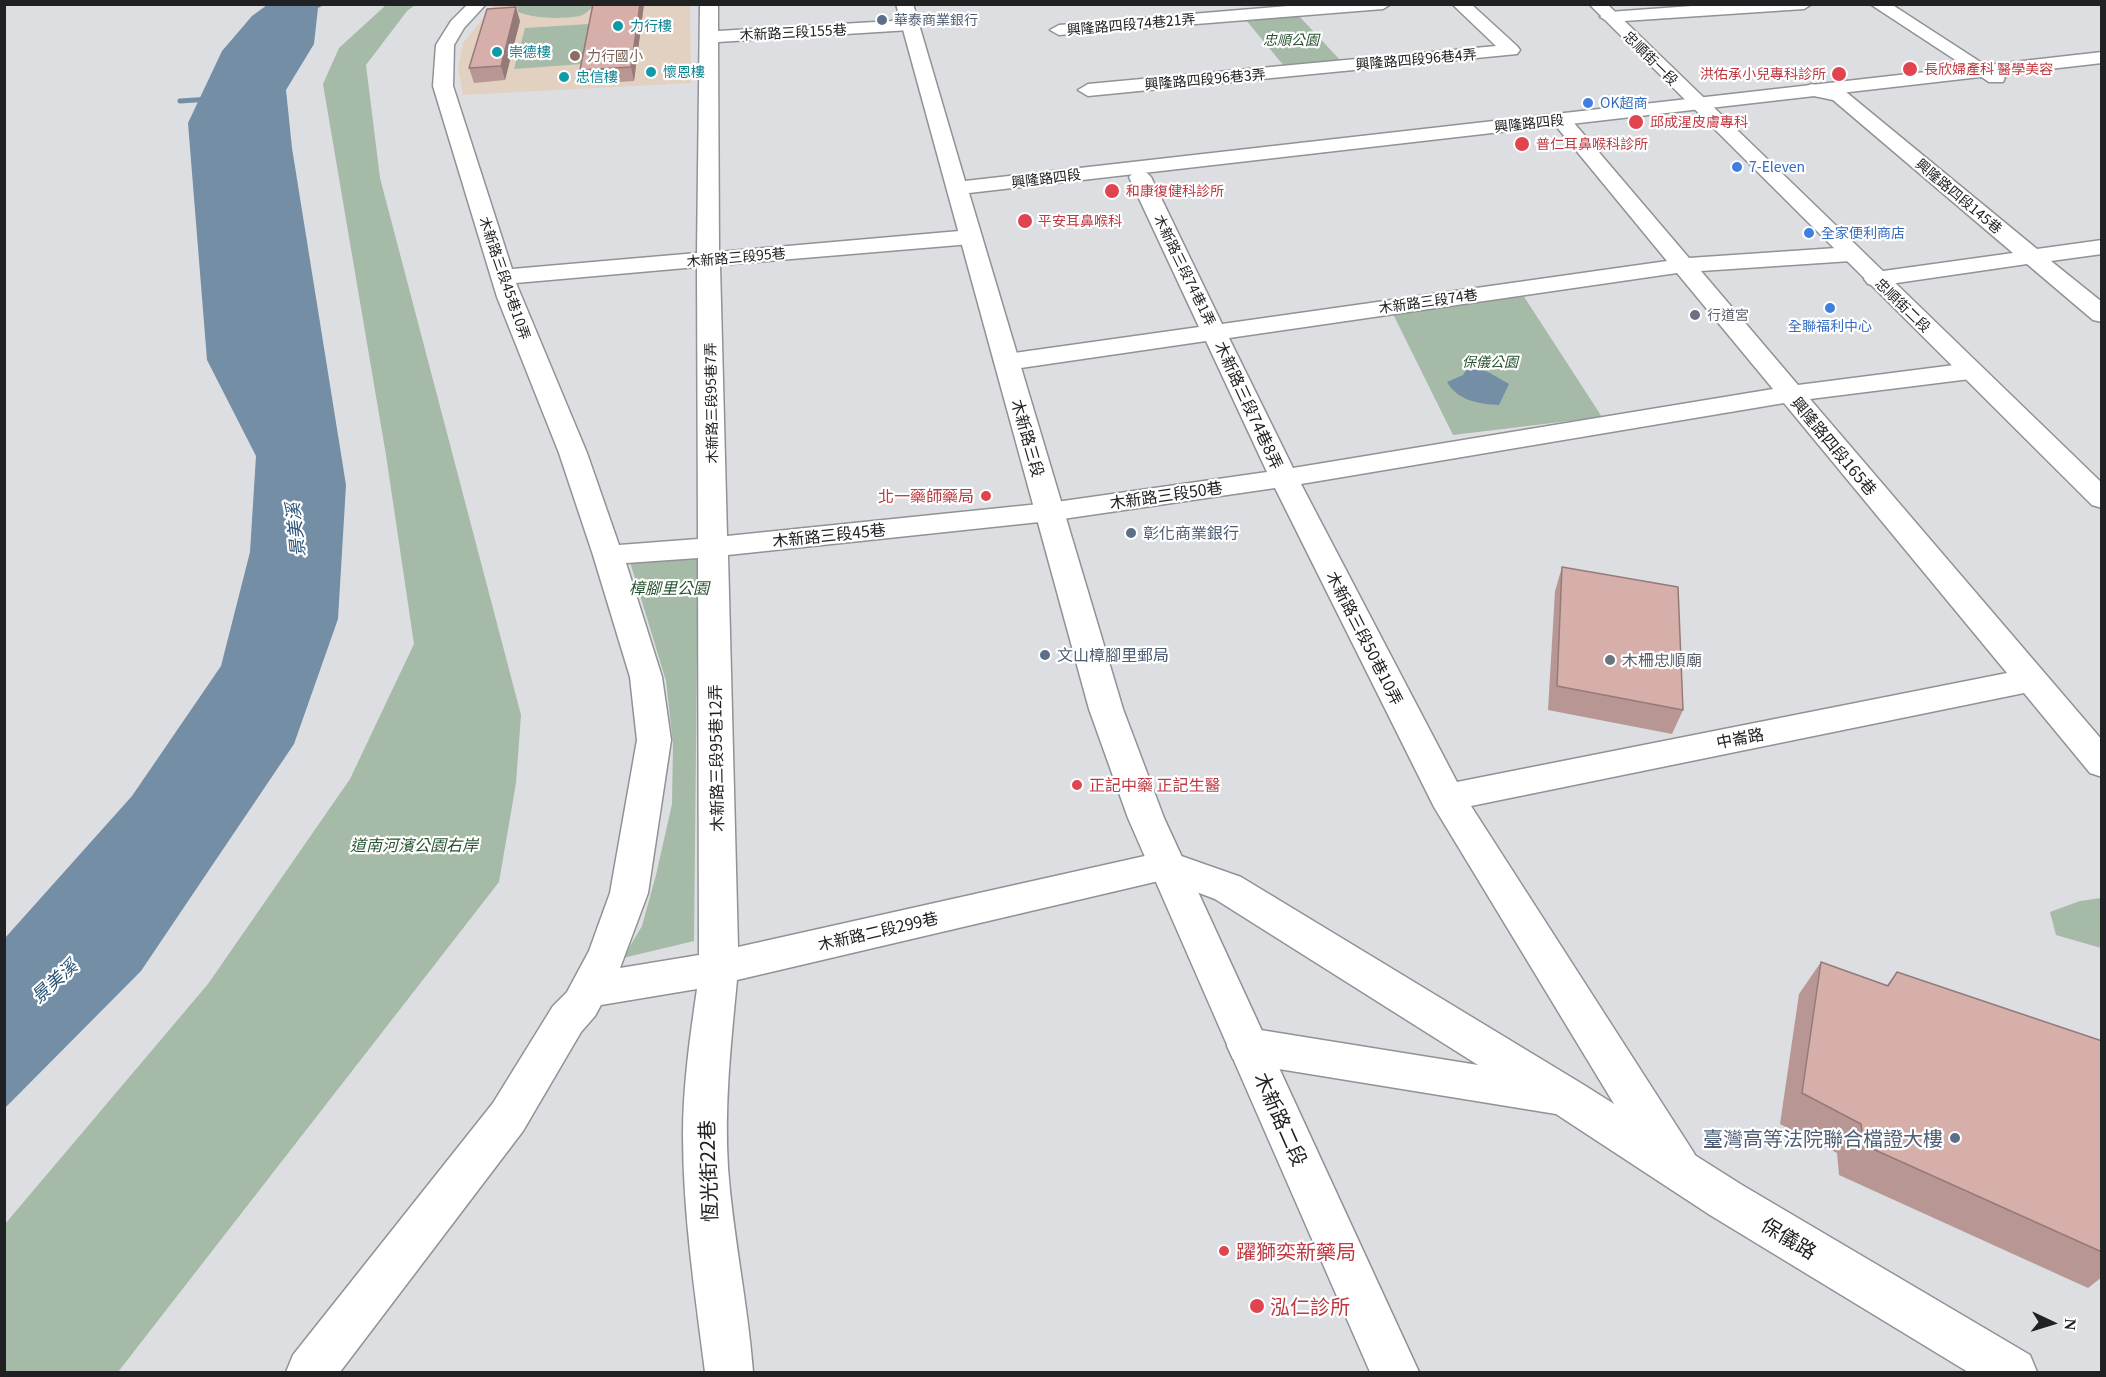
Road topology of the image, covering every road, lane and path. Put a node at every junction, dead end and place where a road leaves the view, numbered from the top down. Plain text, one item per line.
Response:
1 (478, 4) edge
2 (709, 4) edge
3 (904, 4) edge
4 (1383, 4) edge
5 (1460, 4) edge
6 (1804, 4) edge
7 (1878, 4) edge
8 (1603, 11) edge
9 (910, 25) junction
10 (1059, 30) dead end
11 (708, 37) junction
12 (2102, 57) edge
13 (2102, 66) edge
14 (1321, 68) joint
15 (1990, 74) junction
16 (1088, 90) dead end
17 (1810, 90) junction
18 (1839, 96) junction
19 (1701, 107) junction
20 (1567, 127) junction
21 (1140, 177) junction
22 (958, 193) junction
23 (971, 237) junction
24 (2102, 247) edge
25 (1851, 254) junction
26 (2032, 257) junction
27 (708, 259) junction
28 (1685, 265) junction
29 (502, 277) junction
30 (1876, 279) junction
31 (2102, 315) edge
32 (1215, 332) junction
33 (1007, 362) junction
34 (1970, 370) junction
35 (1791, 394) junction
36 (1284, 478) junction
37 (2102, 499) edge
38 (1049, 512) junction
39 (714, 547) junction
40 (609, 555) junction
41 (2032, 680) junction
42 (2102, 764) edge
43 (1447, 797) junction
44 (1167, 866) junction
45 (719, 968) junction
46 (588, 990) junction
47 (1248, 1046) junction
48 (1569, 1099) junction
49 (1679, 1169) junction
50 (310, 1372) edge
51 (729, 1372) edge
52 (1395, 1372) edge
53 (2011, 1372) edge

1 - 29 street, 木新路三段45巷10弄
2 - 11 street
3 - 9 street, 木新路三段
4 - 10 street, 興隆路四段74巷21弄
5 - 14 street, 興隆路四段96巷4弄
6 - 8 street
7 - 15 street
8 - 19 street, 忠順街一段
9 - 11 street, 木新路三段155巷
9 - 22 street, 木新路三段
11 - 27 street, 木新路三段95巷7弄
12 - 15 street, 興隆路四段
13 - 15 street, 興隆路四段
14 - 16 street, 興隆路四段96巷3弄
15 - 17 street, 興隆路四段
15 - 18 street, 興隆路四段
17 - 18 street, 興隆路四段145巷
17 - 19 street, 興隆路四段
18 - 19 street, 興隆路四段
18 - 26 street, 興隆路四段145巷
19 - 20 street, 興隆路四段
19 - 22 street, 興隆路四段
19 - 25 street, 忠順街二段
20 - 21 street, 興隆路四段
20 - 28 street, 興隆路四段165巷
21 - 22 street, 興隆路四段
21 - 32 street, 木新路三段74巷1弄
22 - 23 street, 木新路三段
23 - 27 street, 木新路三段95巷
23 - 33 street, 木新路三段
24 - 26 street
25 - 28 street, 木新路三段74巷
25 - 30 street, 忠順街二段
26 - 30 street
26 - 31 street, 興隆路四段145巷
27 - 29 street, 木新路三段95巷
27 - 39 street, 木新路三段95巷7弄
28 - 32 street, 木新路三段74巷
28 - 35 street, 興隆路四段165巷
29 - 40 street, 木新路三段45巷10弄
30 - 34 street, 忠順街二段
32 - 33 street, 木新路三段74巷
32 - 36 street, 木新路三段74巷8弄
33 - 38 street, 木新路三段
34 - 35 street, 木新路三段50巷
34 - 37 street, 忠順街二段
35 - 36 street, 木新路三段50巷
35 - 41 street, 興隆路四段165巷
36 - 38 street, 木新路三段50巷
36 - 43 street, 木新路三段50巷10弄
38 - 39 street, 木新路三段45巷
38 - 44 street, 木新路三段
39 - 40 street, 木新路三段45巷
39 - 45 street, 木新路三段95巷12弄
40 - 46 street, 木新路三段45巷10弄
41 - 42 street, 興隆路四段165巷
41 - 43 street, 中崙路
43 - 49 street, 木新路三段50巷10弄
44 - 45 street, 木新路二段299巷
44 - 47 street, 木新路二段
44 - 48 street, 保儀路
45 - 46 street, 木新路二段299巷
45 - 51 street, 恆光街22巷
46 - 50 street, 木新路三段45巷10弄
47 - 48 street
47 - 52 street, 木新路二段
48 - 49 street, 保儀路
49 - 53 street, 保儀路

